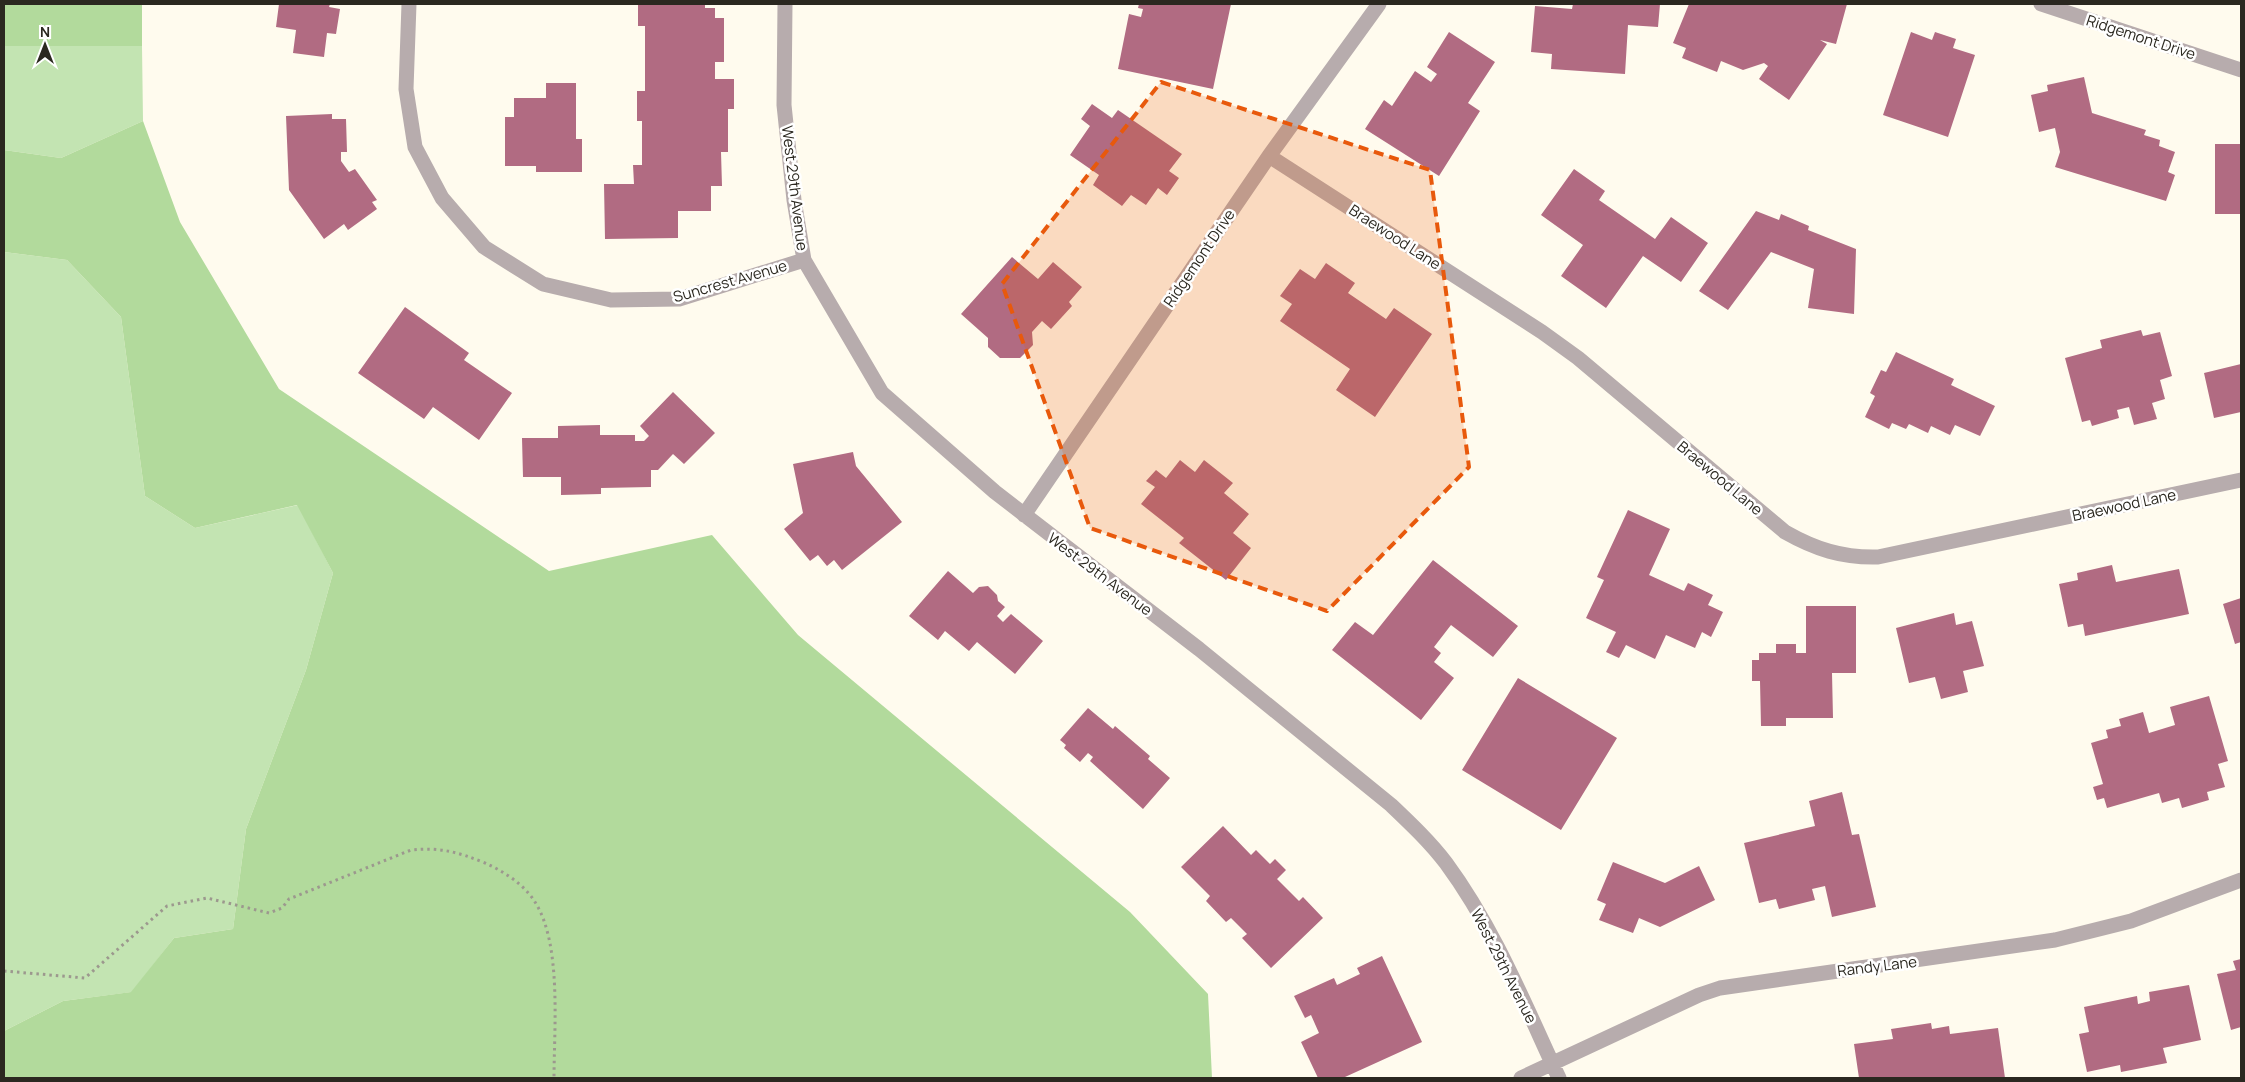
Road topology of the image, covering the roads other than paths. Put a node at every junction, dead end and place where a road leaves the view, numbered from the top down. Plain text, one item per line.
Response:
1 (409, 4) edge
2 (785, 4) edge
3 (1379, 4) edge
4 (2042, 4) edge
5 (2241, 70) edge
6 (1269, 156) junction
7 (804, 260) junction
8 (2241, 480) edge
9 (1024, 515) junction
10 (2241, 880) edge
11 (1553, 1064) junction
12 (1521, 1078) edge
13 (1559, 1078) edge

1 - 7 street, Suncrest Avenue
2 - 7 street, West 29th Avenue
3 - 6 street, Ridgemont Drive
4 - 5 street, Ridgemont Drive
6 - 8 street, Braewood Lane
6 - 9 street, Ridgemont Drive
7 - 9 street, West 29th Avenue
9 - 11 street, West 29th Avenue
10 - 11 street, Randy Lane
11 - 12 street, Randy Lane
11 - 13 street, West 29th Avenue

